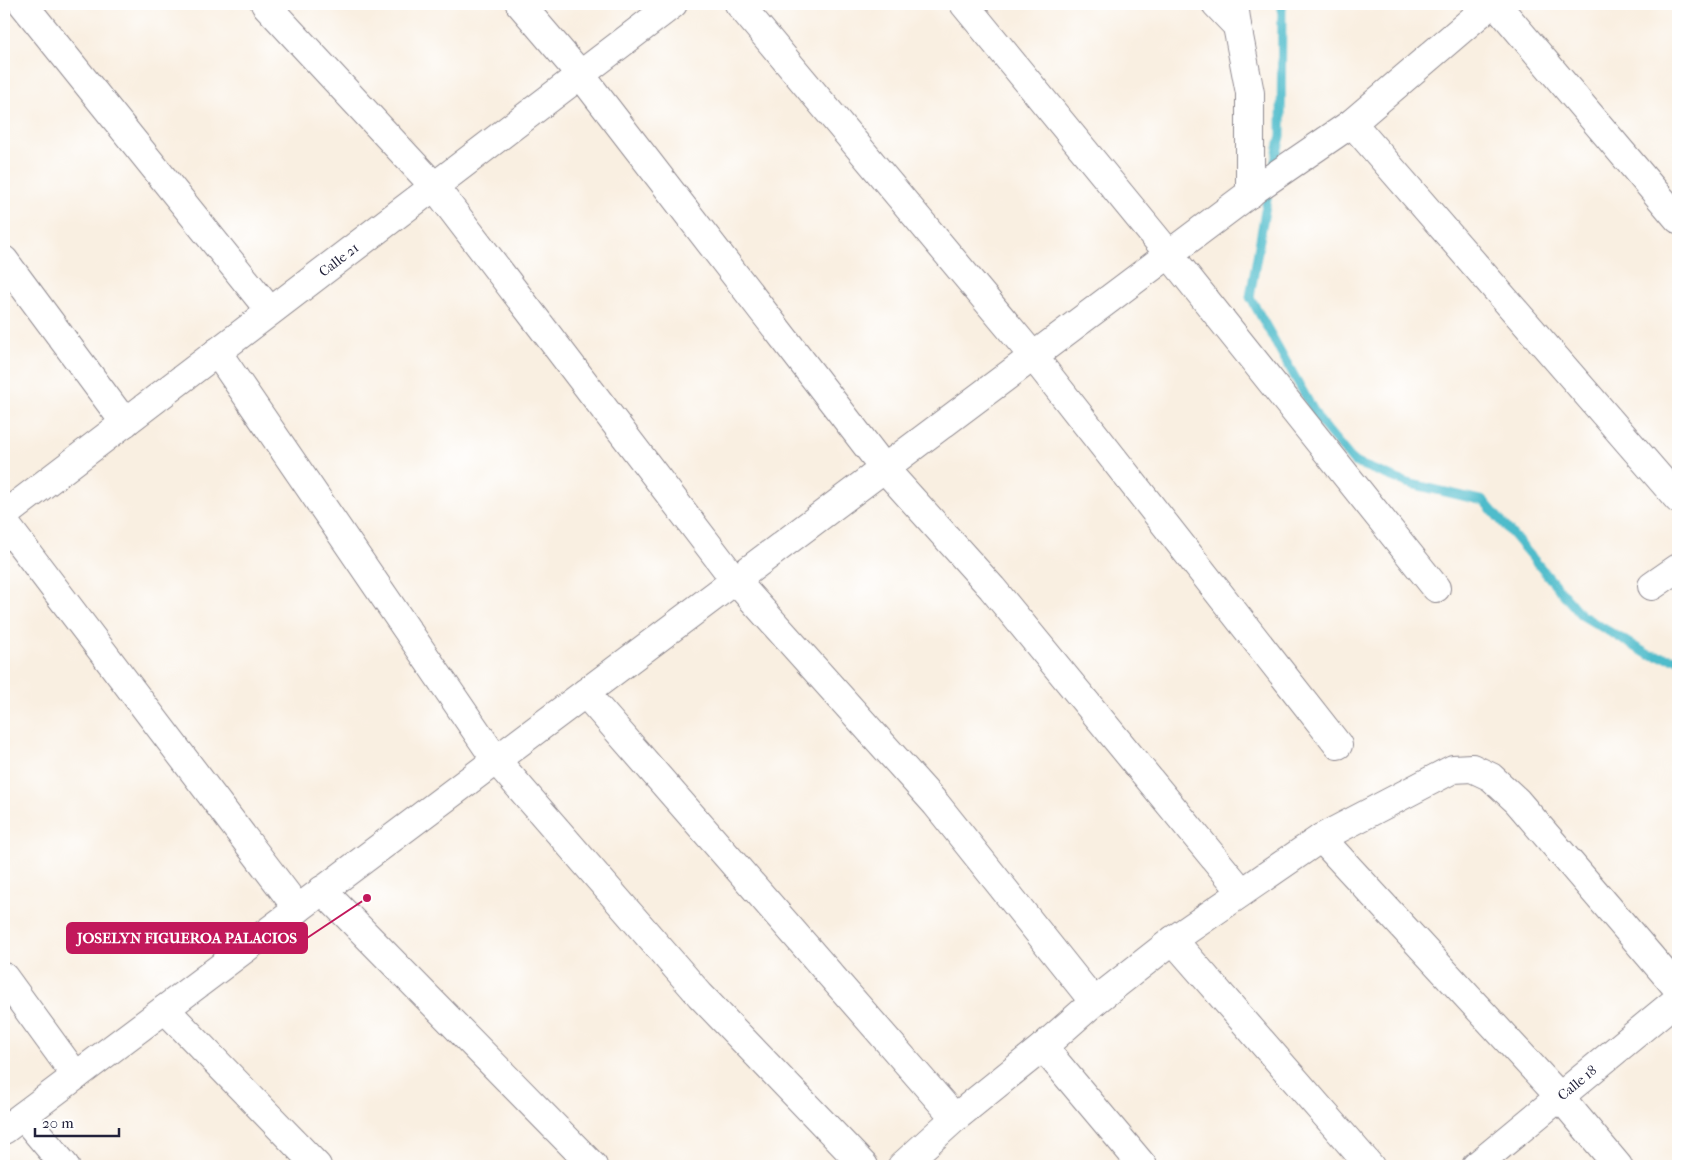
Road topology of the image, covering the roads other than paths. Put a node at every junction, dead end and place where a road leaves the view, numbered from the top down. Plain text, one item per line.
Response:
1 (23, 4) edge
2 (265, 4) edge
3 (520, 4) edge
4 (673, 4) edge
5 (739, 4) edge
6 (964, 4) edge
7 (1216, 4) edge
8 (1492, 4) edge
9 (1496, 4) edge
10 (1236, 15) edge
11 (580, 74) junction
12 (1342, 130) junction
13 (434, 186) junction
14 (1253, 191) junction
15 (1678, 219) edge
16 (1169, 254) junction
17 (4, 260) edge
18 (270, 311) junction
19 (217, 352) junction
20 (1033, 356) junction
21 (125, 423) junction
22 (884, 468) junction
23 (1678, 499) edge
24 (4, 516) edge
25 (4, 522) edge
26 (1678, 568) edge
27 (735, 580) junction
28 (1652, 586) dead end
29 (1436, 588) dead end
30 (585, 693) junction
31 (1338, 745) dead end
32 (496, 760) junction
33 (1321, 838) junction
34 (322, 890) junction
35 (1242, 892) junction
36 (298, 909) junction
37 (1173, 940) junction
38 (4, 977) edge
39 (1678, 989) edge
40 (1678, 999) edge
41 (1094, 1002) junction
42 (165, 1009) junction
43 (1043, 1047) junction
44 (76, 1076) junction
45 (1560, 1097) junction
46 (955, 1118) junction
47 (13, 1123) edge
48 (65, 1166) edge
49 (317, 1166) edge
50 (593, 1166) edge
51 (864, 1166) edge
52 (902, 1166) edge
53 (1143, 1166) edge
54 (1370, 1166) edge
55 (1476, 1166) edge
56 (1618, 1166) edge

1 - 18 street
2 - 13 street
3 - 11 street
4 - 11 street, Calle 21
5 - 20 street
6 - 16 street
7 - 10 street
8 - 12 street
9 - 15 street
10 - 14 street
11 - 13 street, Calle 21
11 - 22 street
12 - 14 street
12 - 23 street
13 - 18 street, Calle 21
13 - 27 street
14 - 16 street
16 - 20 street
16 - 29 street
17 - 21 street
18 - 19 street, Calle 21
19 - 21 street, Calle 21
19 - 32 street
20 - 22 street
20 - 31 street
21 - 24 street, Calle 21
22 - 27 street
22 - 35 street
25 - 36 street
26 - 28 street
27 - 30 street
27 - 41 street
30 - 32 street
30 - 46 street
32 - 34 street
32 - 51 street
33 - 35 street
33 - 39 street
33 - 45 street
34 - 36 street
34 - 50 street
35 - 37 street
36 - 42 street
37 - 41 street
37 - 54 street
38 - 44 street
40 - 45 street, Calle 18
41 - 43 street
42 - 44 street
42 - 49 street
43 - 46 street
43 - 53 street
44 - 47 street
45 - 55 street, Calle 18
45 - 56 street
46 - 52 street
47 - 48 street

